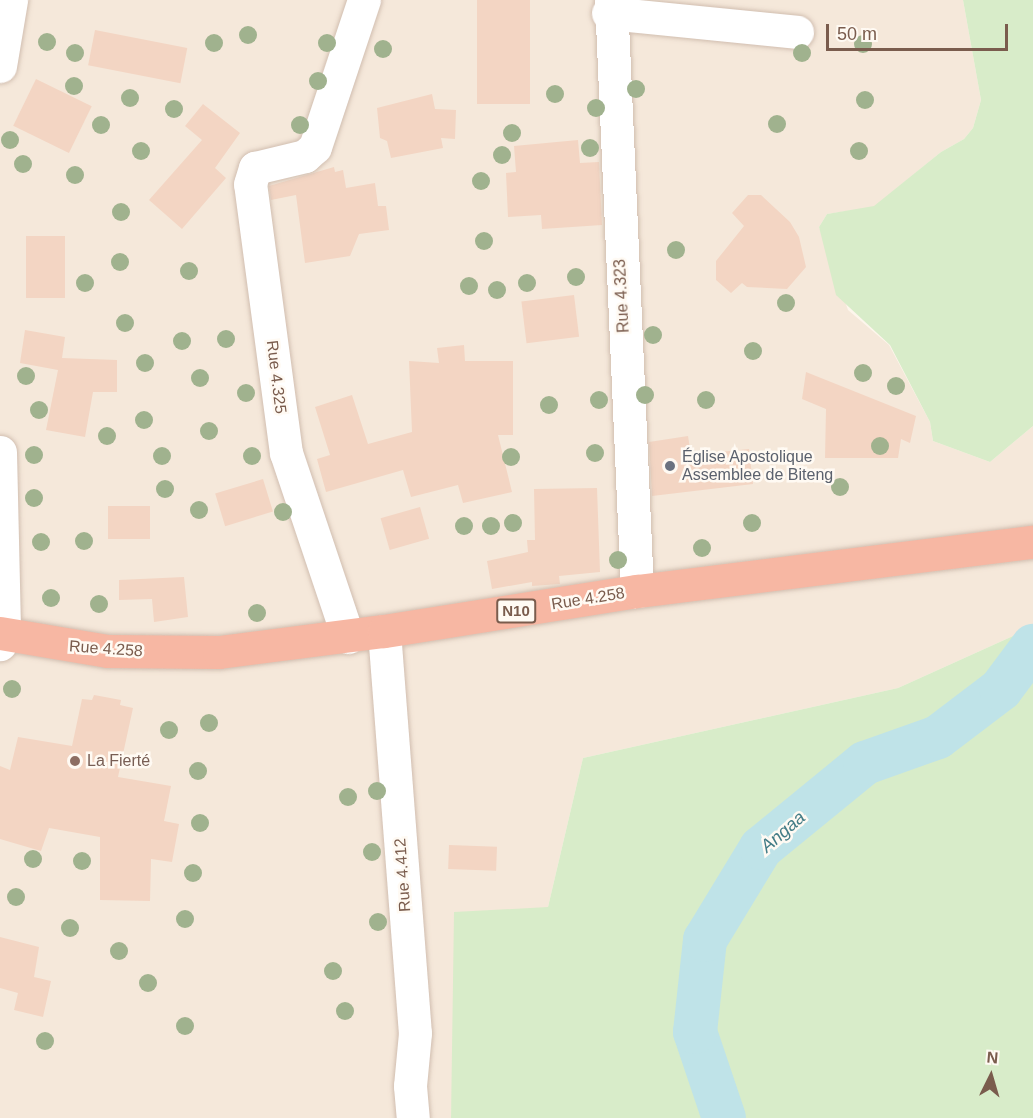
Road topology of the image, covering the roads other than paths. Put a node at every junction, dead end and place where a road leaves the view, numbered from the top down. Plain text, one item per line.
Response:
1 (11, 0) edge
2 (364, 0) edge
3 (610, 7) edge
4 (797, 32) dead end
5 (0, 66) edge
6 (0, 452) edge
7 (1033, 542) edge
8 (637, 591) junction
9 (384, 632) junction
10 (1, 637) edge
11 (348, 637) junction
12 (413, 1118) edge

1 - 5 street
2 - 11 street, Rue 4.325
3 - 4 street
3 - 8 street, Rue 4.323
6 - 10 street
7 - 8 highway, Rue 4.258 / N10
8 - 9 highway, Rue 4.258 / N10
9 - 11 highway, Rue 4.258 / N10
9 - 12 street, Rue 4.412
10 - 11 highway, Rue 4.258 / N10

